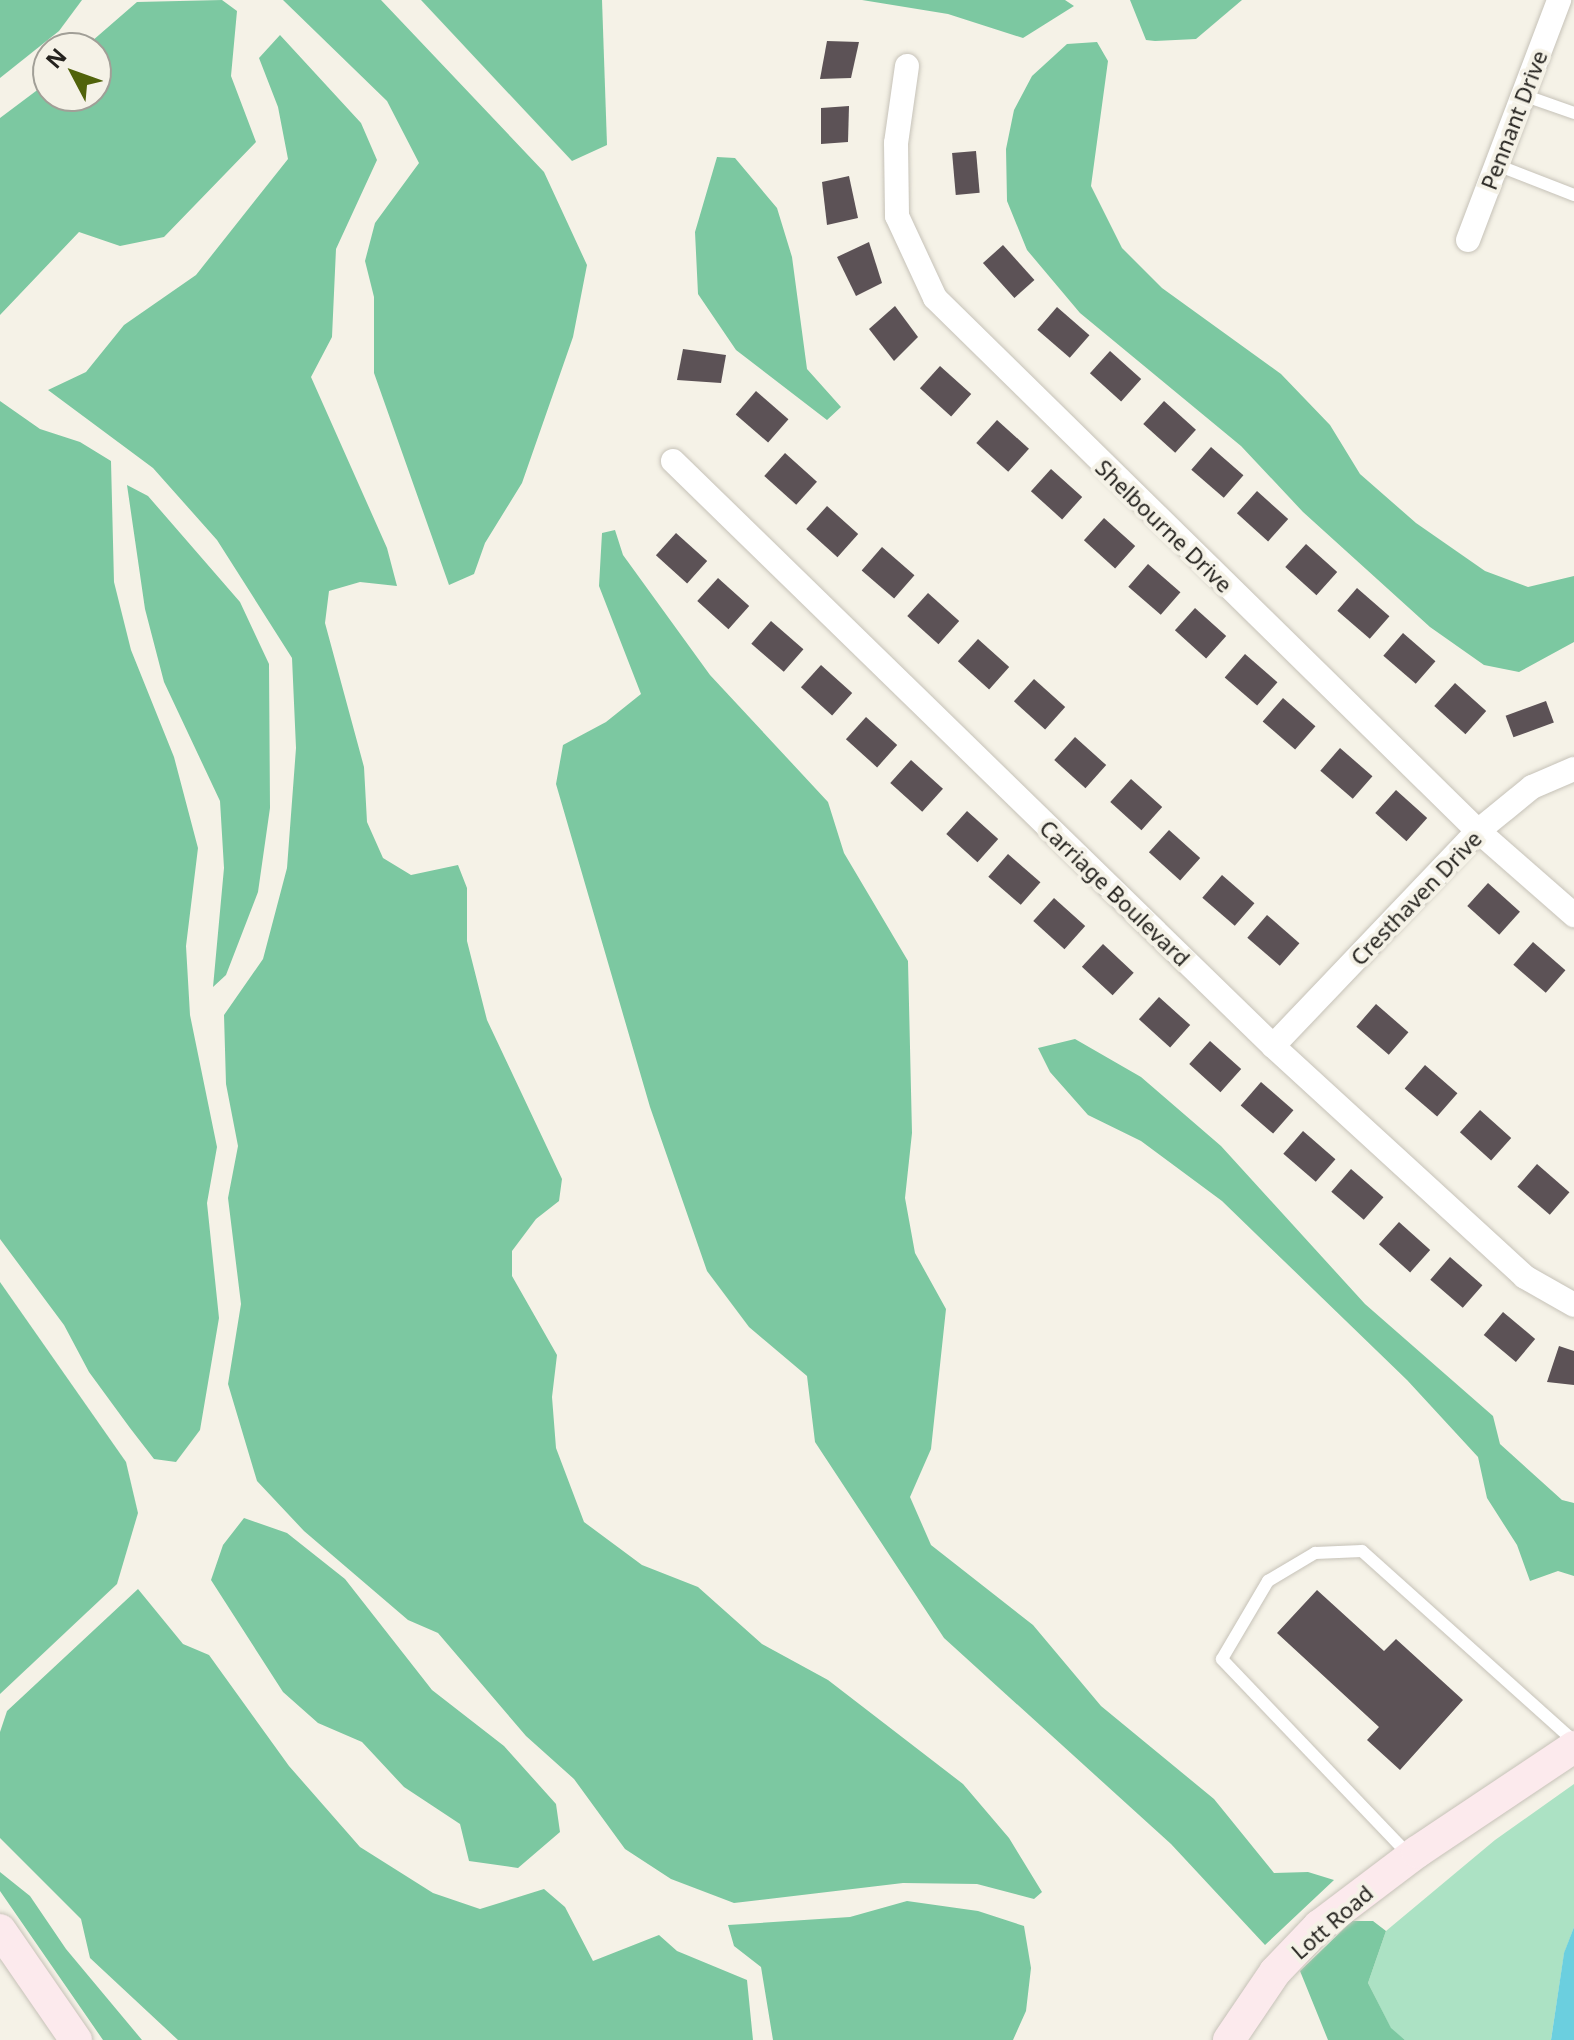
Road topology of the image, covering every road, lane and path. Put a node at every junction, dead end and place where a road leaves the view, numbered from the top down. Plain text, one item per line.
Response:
1 (1559, 0) edge
2 (907, 66) dead end
3 (1523, 95) junction
4 (1574, 113) edge
5 (1497, 165) junction
6 (1574, 195) edge
7 (1468, 240) dead end
8 (673, 461) dead end
9 (1574, 769) edge
10 (1478, 831) junction
11 (1574, 915) edge
12 (1273, 1046) junction
13 (1574, 1305) edge
14 (1574, 1744) edge
15 (1414, 1855) junction
16 (0, 1930) edge
17 (76, 2040) edge
18 (1229, 2040) edge

1 - 3 street, Pennant Drive
2 - 10 street, Shelbourne Drive
3 - 4 lane
3 - 5 street, Pennant Drive
5 - 6 lane
5 - 7 street, Pennant Drive
8 - 12 street, Carriage Boulevard
9 - 10 street, Cresthaven Drive
10 - 11 street, Shelbourne Drive
10 - 12 street, Cresthaven Drive
12 - 13 street, Carriage Boulevard
14 - 15 street, Lott Road
14 - 15 lane
15 - 18 street, Lott Road
16 - 17 street

